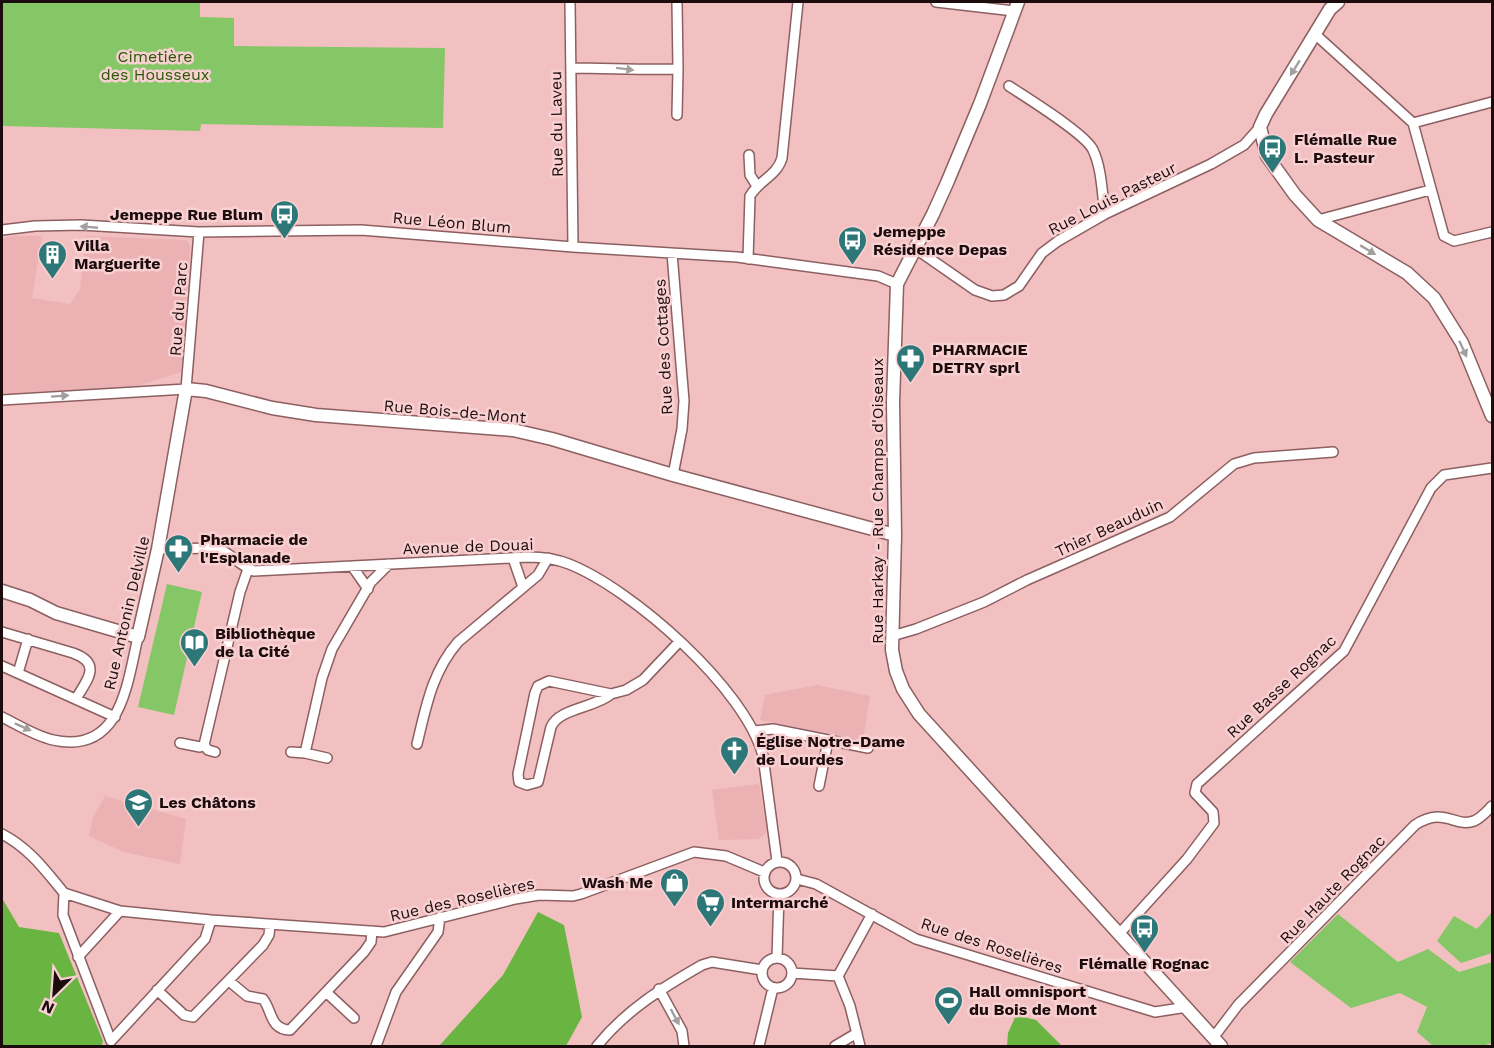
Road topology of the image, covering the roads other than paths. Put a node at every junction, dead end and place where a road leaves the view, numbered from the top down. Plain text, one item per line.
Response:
1 (570, 2) edge
2 (677, 2) edge
3 (800, 2) edge
4 (936, 2) edge
5 (1338, 2) edge
6 (1016, 6) edge
7 (1316, 35) junction
8 (571, 68) junction
9 (678, 69) junction
10 (1009, 86) dead end
11 (1492, 102) edge
12 (677, 116) dead end
13 (1413, 123) junction
14 (1260, 127) junction
15 (749, 155) dead end
16 (757, 186) junction
17 (1430, 190) junction
18 (1105, 214) junction
19 (1318, 220) junction
20 (2, 230) edge
21 (194, 231) junction
22 (1492, 232) edge
23 (573, 247) junction
24 (916, 249) junction
25 (672, 254) junction
26 (748, 259) junction
27 (897, 284) junction
28 (186, 389) junction
29 (2, 400) edge
30 (1492, 416) edge
31 (1333, 452) dead end
32 (1492, 468) edge
33 (674, 475) junction
34 (895, 535) junction
35 (158, 549) junction
36 (513, 558) junction
37 (548, 558) junction
38 (389, 564) junction
39 (352, 567) junction
40 (248, 569) junction
41 (523, 587) junction
42 (368, 589) junction
43 (2, 591) edge
44 (2, 632) edge
45 (892, 636) junction
46 (138, 637) junction
47 (28, 639) junction
48 (679, 642) junction
49 (2, 666) edge
50 (18, 673) junction
51 (611, 694) junction
52 (76, 699) junction
53 (2, 717) edge
54 (115, 717) junction
55 (754, 731) junction
56 (828, 741) junction
57 (180, 743) dead end
58 (417, 744) dead end
59 (204, 745) junction
60 (868, 748) dead end
61 (215, 752) dead end
62 (291, 752) dead end
63 (306, 753) junction
64 (327, 758) dead end
65 (819, 786) dead end
66 (1492, 806) edge
67 (2, 834) edge
68 (777, 861) junction
69 (764, 872) junction
70 (797, 879) junction
71 (64, 893) junction
72 (779, 894) junction
73 (120, 911) junction
74 (872, 914) junction
75 (440, 916) junction
76 (212, 920) junction
77 (270, 925) junction
78 (372, 931) junction
79 (1119, 934) junction
80 (78, 957) junction
81 (777, 958) junction
82 (762, 970) junction
83 (792, 973) junction
84 (838, 976) junction
85 (229, 981) junction
86 (773, 988) junction
87 (659, 989) junction
88 (157, 990) junction
89 (326, 992) junction
90 (1187, 1007) junction
91 (354, 1018) dead end
92 (857, 1033) junction
93 (1217, 1042) edge
94 (376, 1047) edge
95 (597, 1047) edge
96 (684, 1047) edge
97 (759, 1047) edge
98 (835, 1047) edge
99 (860, 1047) edge

1 - 8 street, Rue du Laveu
2 - 9 street
3 - 16 street
4 - 6 street
5 - 7 street
6 - 24 street, Rue Harkay - Rue Champs d'Oiseaux
7 - 13 street
7 -> 14 street
8 -> 9 street
8 - 23 street, Rue du Laveu
9 - 12 street
10 - 18 street
11 - 13 street
13 - 17 street
14 - 18 street, Rue Louis Pasteur
14 - 19 street
15 - 16 street
16 - 26 street
17 - 19 street
17 - 22 street
18 - 24 street, Rue Louis Pasteur
19 -> 30 street
21 -> 20 street, Rue Léon Blum
21 - 23 street, Rue Léon Blum
21 - 28 street, Rue du Parc
23 - 25 street, Rue Léon Blum
24 - 27 street, Rue Harkay - Rue Champs d'Oiseaux
25 - 26 street, Rue Léon Blum
25 - 33 street, Rue des Cottages
26 - 27 street, Rue Léon Blum
27 - 34 street, Rue Harkay - Rue Champs d'Oiseaux
29 -> 28 street, Rue Bois-de-Mont
28 - 33 street, Rue Bois-de-Mont
28 - 35 street, Rue Antonin Delville
31 - 45 street, Thier Beauduin
32 - 79 street, Rue Basse Rognac
33 - 34 street, Rue Bois-de-Mont
34 - 45 street, Rue Harkay - Rue Champs d'Oiseaux
35 - 40 street
35 - 46 street, Rue Antonin Delville
36 - 37 street, Avenue de Douai
36 - 38 street, Avenue de Douai
36 - 41 street
37 - 41 street
37 - 48 street, Avenue de Douai
38 - 39 street, Avenue de Douai
38 - 42 street
39 - 40 street, Avenue de Douai
39 - 42 street
40 - 59 street
41 - 58 street
42 - 63 street
43 - 46 street
44 - 47 street
45 - 79 street, Rue Harkay - Rue Champs d'Oiseaux
46 - 54 street, Rue Antonin Delville
47 - 50 street
47 - 52 street
48 - 51 street
48 - 55 street, Avenue de Douai
49 - 50 street
50 - 52 street
51 - 51 street
52 - 54 street
53 -> 54 street, Rue Antonin Delville
55 - 56 street
55 - 68 street, Avenue de Douai
56 - 60 street
56 - 65 street
57 - 59 street
59 - 61 street
62 - 63 street
63 - 64 street
66 - 93 street, Rue Haute Rognac
67 - 71 street
68 - 69 street
68 - 70 street
69 - 72 street
69 - 75 street, Rue des Roselières
70 - 72 street
70 - 74 street, Rue des Roselières
71 - 73 street, Rue des Roselières
71 - 80 street
72 - 81 street
73 - 76 street, Rue des Roselières
73 - 80 street
74 - 84 street
74 - 90 street, Rue des Roselières
75 - 78 street, Rue des Roselières
75 - 94 street
76 - 77 street, Rue des Roselières
76 - 88 street
77 - 78 street, Rue des Roselières
77 - 85 street
78 - 89 street
79 - 90 street, Rue Harkay - Rue Champs d'Oiseaux
80 - 88 street
81 - 82 street
81 - 83 street
82 - 86 street
82 - 87 street
83 - 84 street
83 - 86 street
84 - 92 street
85 - 88 street
85 - 89 street
86 - 97 street
87 - 95 street
87 -> 96 street
89 - 91 street
90 - 93 street, Rue Harkay - Rue Champs d'Oiseaux
92 - 98 street
92 - 99 street

